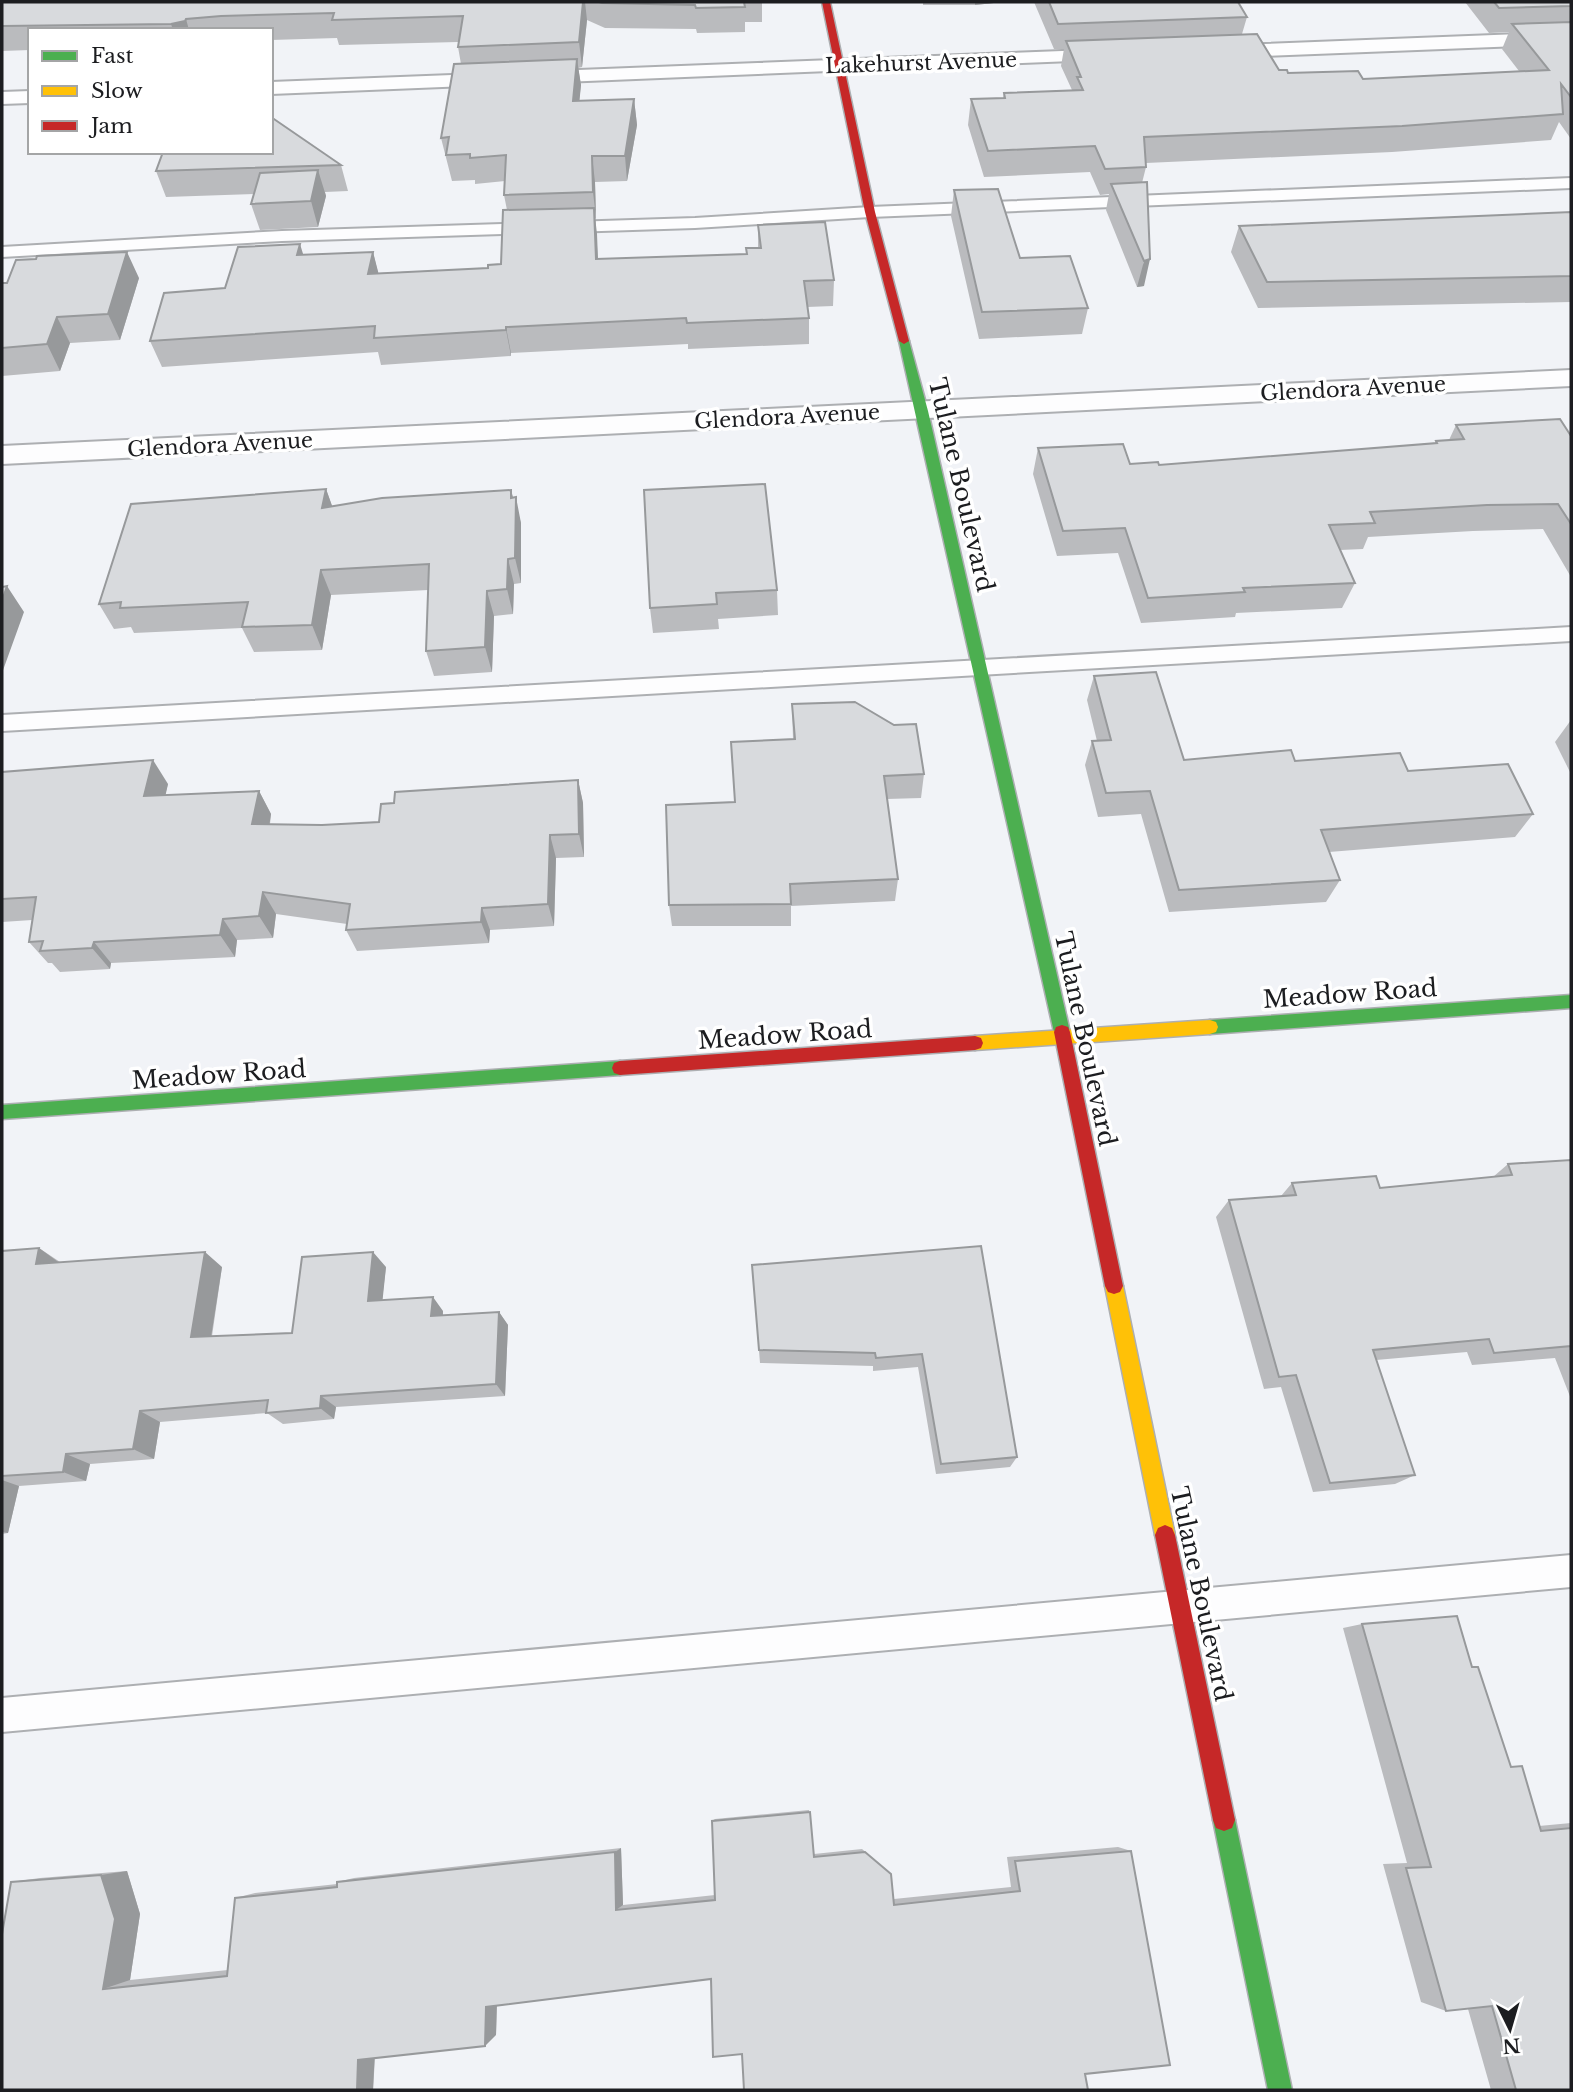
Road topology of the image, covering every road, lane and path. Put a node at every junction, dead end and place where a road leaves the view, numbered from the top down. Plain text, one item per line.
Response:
1 (827, 2) edge
2 (1571, 37) edge
3 (1199, 52) edge
4 (1130, 55) edge
5 (840, 66) junction
6 (273, 88) edge
7 (28, 97) edge
8 (2, 98) edge
9 (1571, 183) edge
10 (870, 212) junction
11 (2, 252) edge
12 (1571, 378) edge
13 (922, 411) junction
14 (2, 455) edge
15 (1571, 634) edge
16 (979, 669) junction
17 (2, 723) edge
18 (1571, 1001) edge
19 (1063, 1038) junction
20 (2, 1112) edge
21 (1571, 1571) edge
22 (1181, 1609) junction
23 (2, 1715) edge
24 (1280, 2090) edge

1 - 5 street, Tulane Boulevard
2 - 3 street
4 - 5 street, Lakehurst Avenue
5 - 6 street, Lakehurst Avenue
5 - 10 street, Tulane Boulevard
7 - 8 street
9 - 10 lane
10 - 11 lane
10 - 13 street, Tulane Boulevard
12 - 13 street, Glendora Avenue
13 - 14 street, Glendora Avenue
13 - 16 street, Tulane Boulevard
15 - 16 lane
16 - 17 lane
16 - 19 street, Tulane Boulevard
18 - 19 street, Meadow Road
19 - 20 street, Meadow Road
19 - 22 street, Tulane Boulevard
21 - 22 lane
22 - 23 lane
22 - 24 street, Tulane Boulevard

